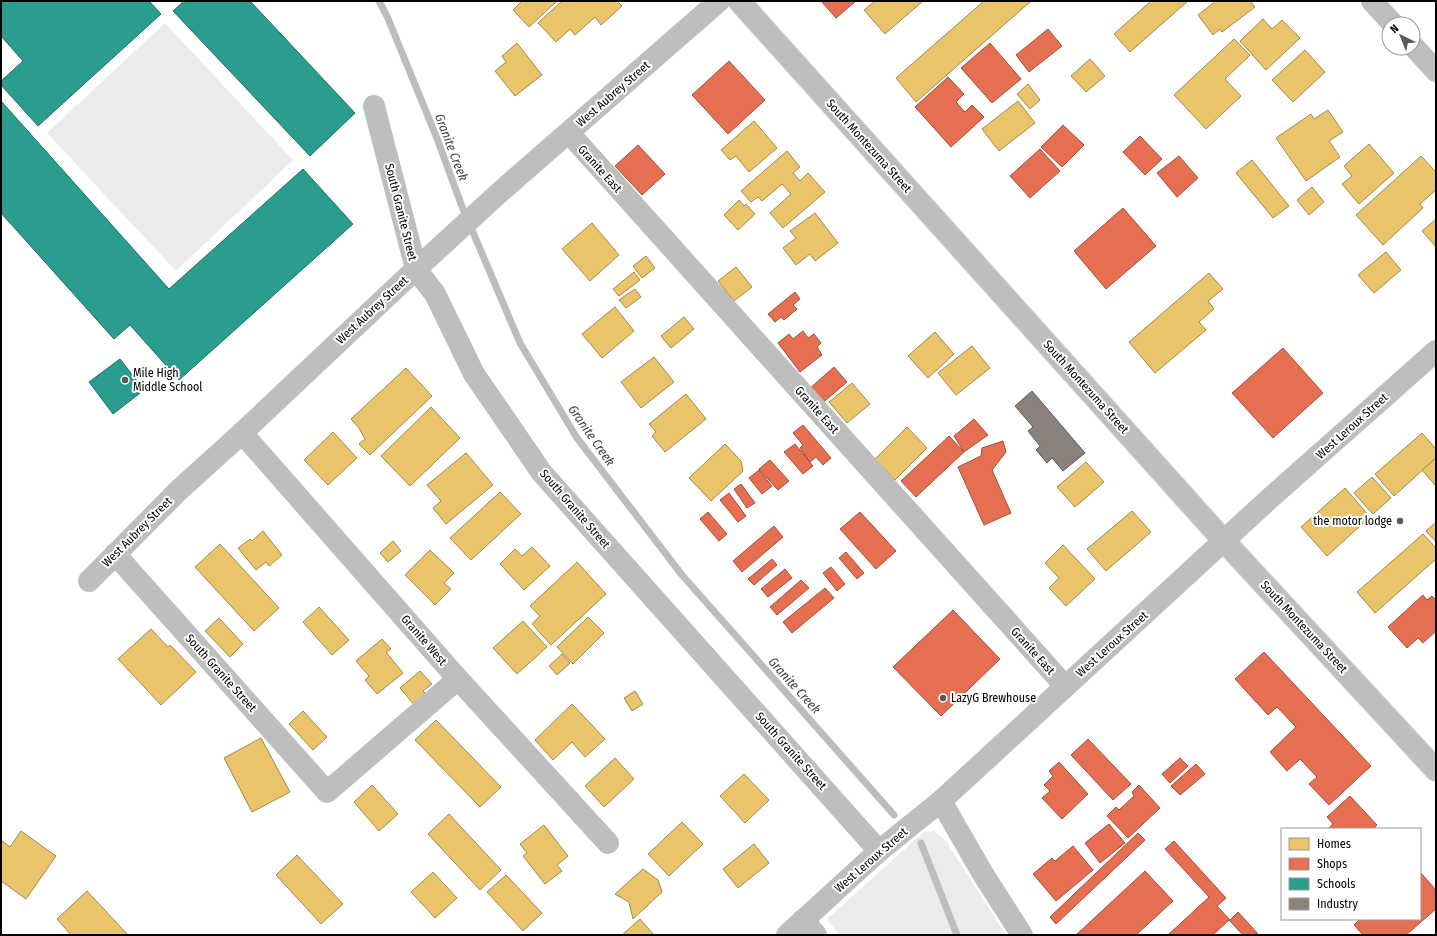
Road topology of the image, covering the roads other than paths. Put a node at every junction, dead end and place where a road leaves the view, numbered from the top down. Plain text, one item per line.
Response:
1 (718, 1) edge
2 (739, 1) edge
3 (1372, 1) edge
4 (1386, 16) edge
5 (1421, 55) edge
6 (1436, 71) edge
7 (374, 106) dead end
8 (569, 133) junction
9 (416, 269) junction
10 (1436, 351) edge
11 (242, 433) junction
12 (1224, 541) junction
13 (115, 554) junction
14 (89, 581) dead end
15 (458, 678) junction
16 (1065, 686) junction
17 (1436, 770) edge
18 (941, 800) junction
19 (608, 843) dead end
20 (880, 851) junction
21 (809, 927) edge
22 (787, 935) edge
23 (1022, 935) edge

1 - 8 street, West Aubrey Street
2 - 12 street, South Montezuma Street
3 - 4 street
5 - 6 street
7 - 9 street, South Granite Street
8 - 9 street, West Aubrey Street
8 - 16 street, Granite East
9 - 11 street, West Aubrey Street
9 - 20 street, South Granite Street
10 - 12 street, West Leroux Street
11 - 13 street, West Aubrey Street
11 - 15 street, Granite West
12 - 16 street, West Leroux Street
12 - 17 street, South Montezuma Street
13 - 14 street, West Aubrey Street
13 - 15 street, South Granite Street
15 - 19 street, Granite West
16 - 18 street, West Leroux Street
18 - 20 street, West Leroux Street
18 - 23 street
20 - 21 street, West Leroux Street
21 - 22 street, West Leroux Street

